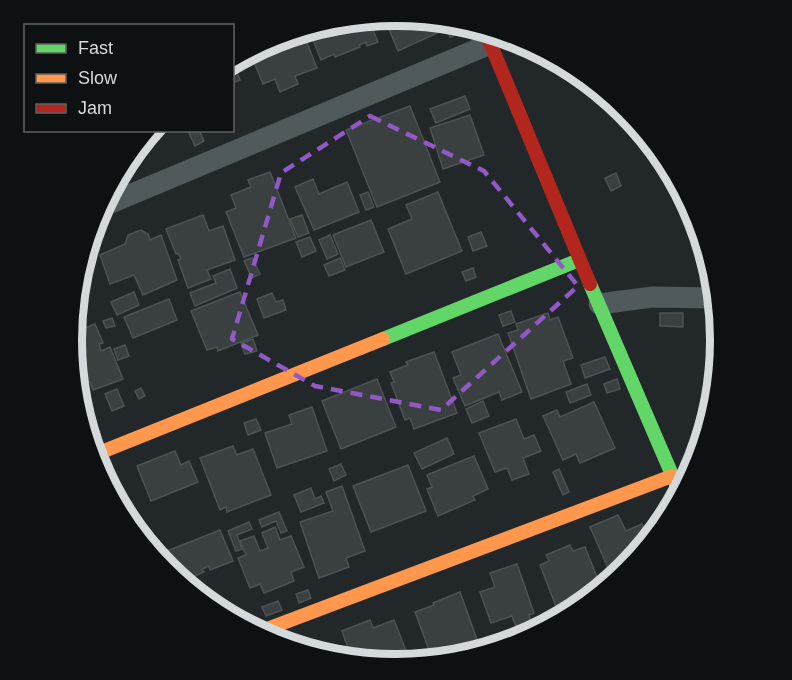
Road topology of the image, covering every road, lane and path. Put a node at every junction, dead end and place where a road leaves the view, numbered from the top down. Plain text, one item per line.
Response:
1 (488, 39) edge
2 (114, 201) edge
3 (579, 260) junction
4 (708, 298) edge
5 (599, 304) junction
6 (102, 451) edge
7 (672, 476) junction
8 (676, 484) edge
9 (270, 628) edge

1 - 2 street
1 - 3 street
3 - 5 street
3 - 6 street
4 - 5 street
5 - 7 street
7 - 8 street
7 - 9 street

